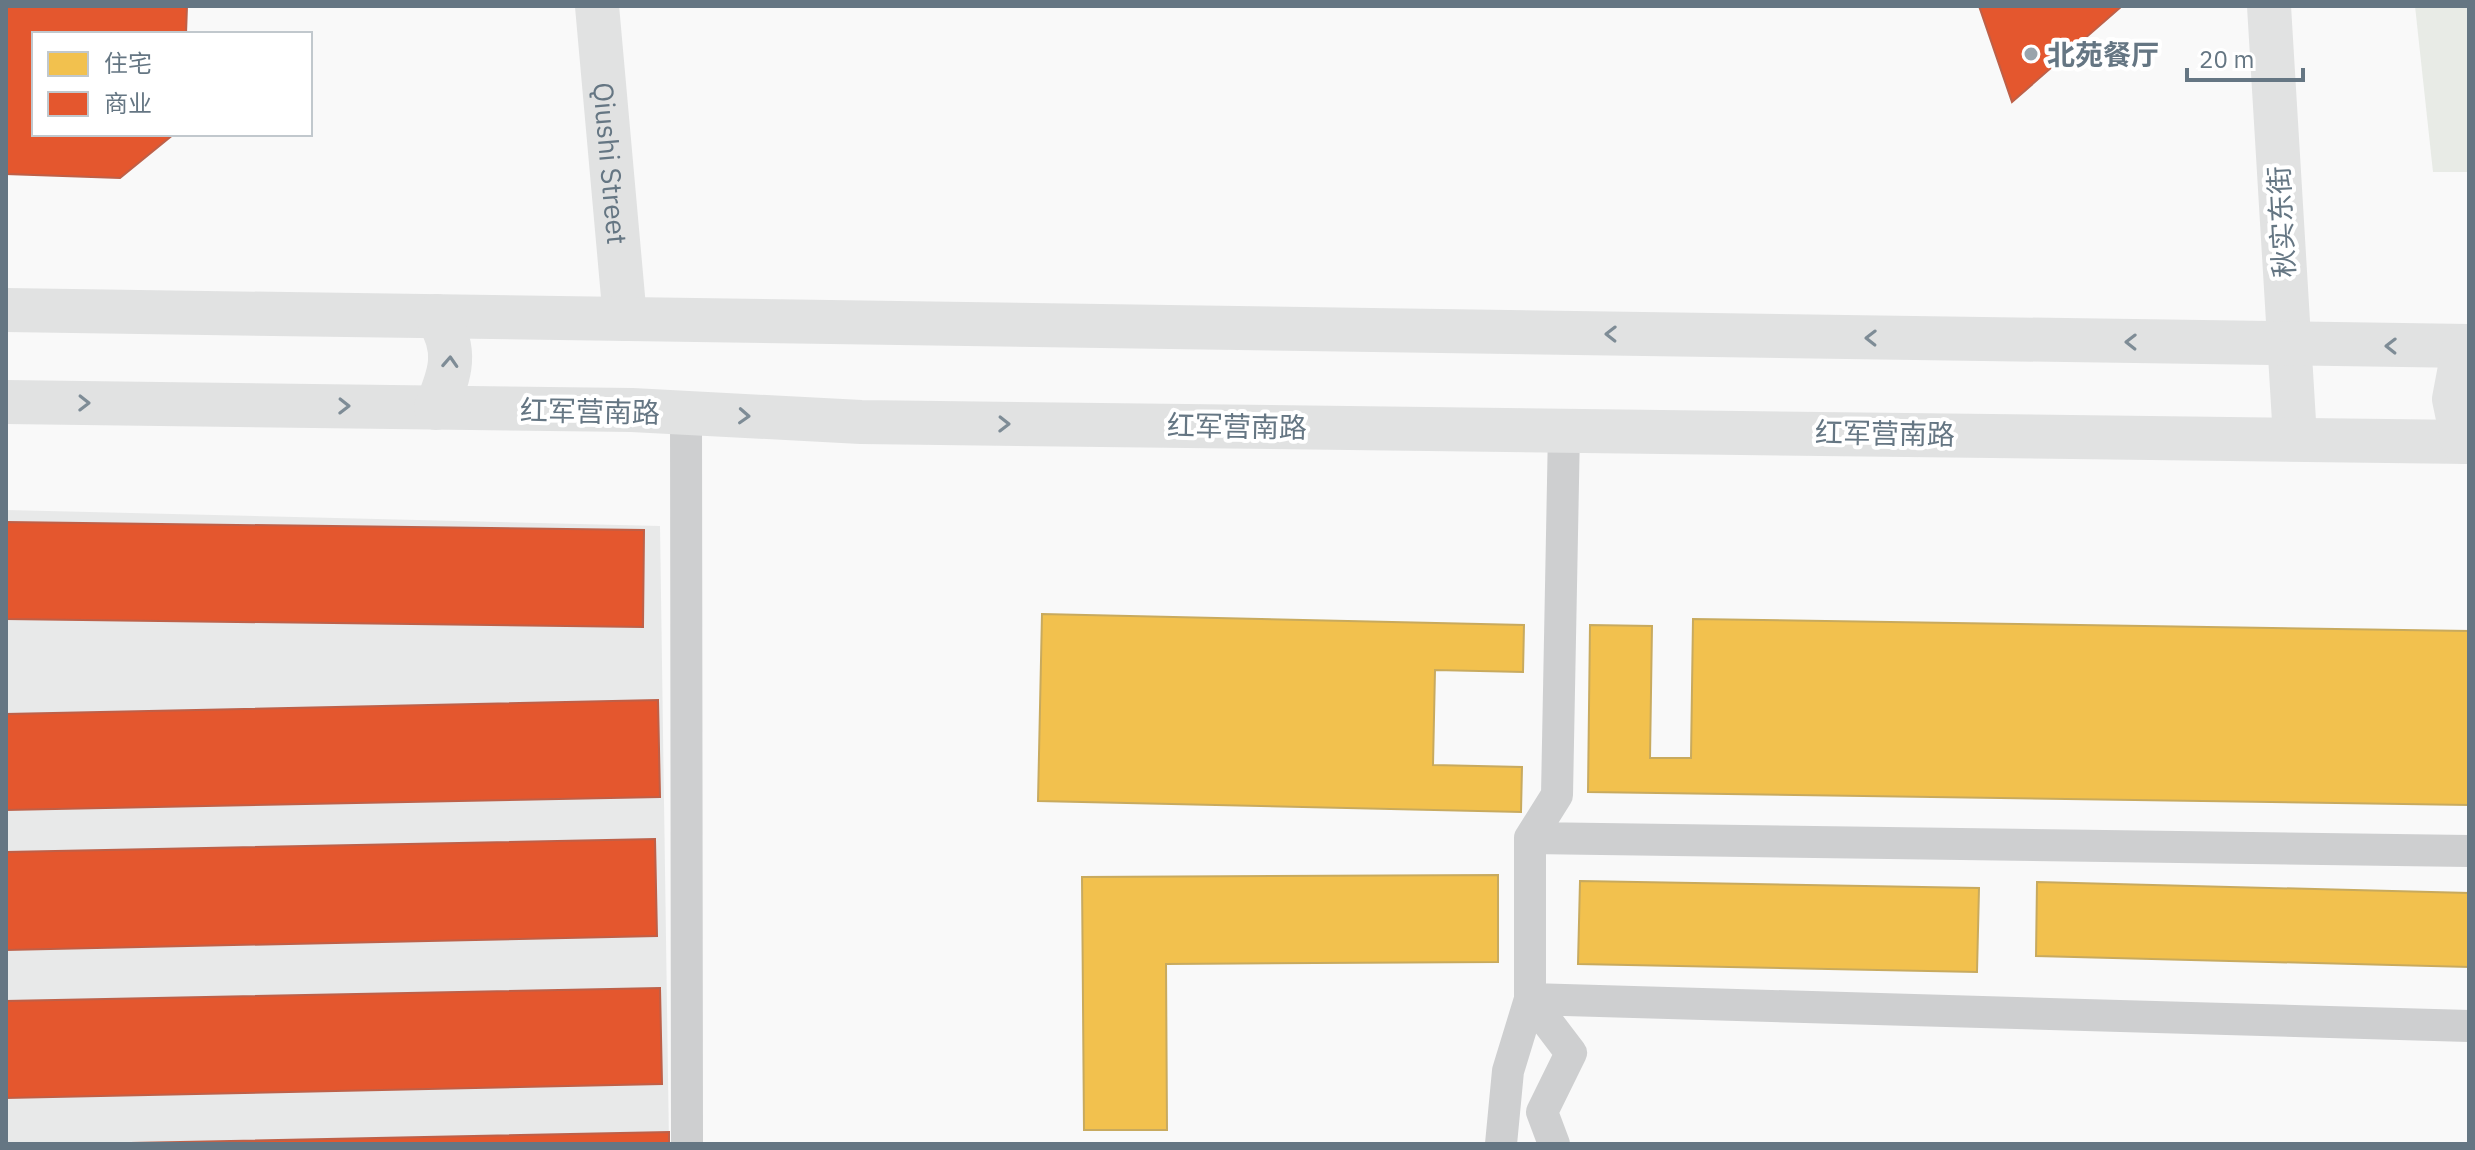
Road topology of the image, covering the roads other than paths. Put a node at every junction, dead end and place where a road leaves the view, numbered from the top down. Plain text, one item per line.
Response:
1 (597, 6) edge
2 (2269, 6) edge
3 (6, 310) edge
4 (437, 316) junction
5 (625, 319) junction
6 (2289, 344) junction
7 (2466, 346) edge
8 (6, 402) edge
9 (436, 408) junction
10 (686, 413) junction
11 (1564, 430) junction
12 (2295, 438) junction
13 (2466, 442) edge
14 (1530, 838) junction
15 (2469, 851) edge
16 (1530, 999) junction
17 (2469, 1026) edge
18 (687, 1144) edge
19 (1501, 1144) edge
20 (1554, 1144) edge

1 - 5 main road, Qiushi Street
2 - 6 main road, 秋实东街
3 - 4 main road
4 - 5 main road
9 -> 4 main road
6 -> 5 main road
7 -> 6 main road
6 - 12 main road, 秋实东街
7 - 13 main road
8 -> 9 main road, 红军营南路
9 - 10 main road, 红军营南路
10 -> 11 main road, 红军营南路
10 - 18 street
11 - 12 main road, 红军营南路
11 - 14 street
12 - 13 main road, 红军营南路
14 - 15 street
14 - 16 street
16 - 17 street
16 - 19 street
16 - 20 street

